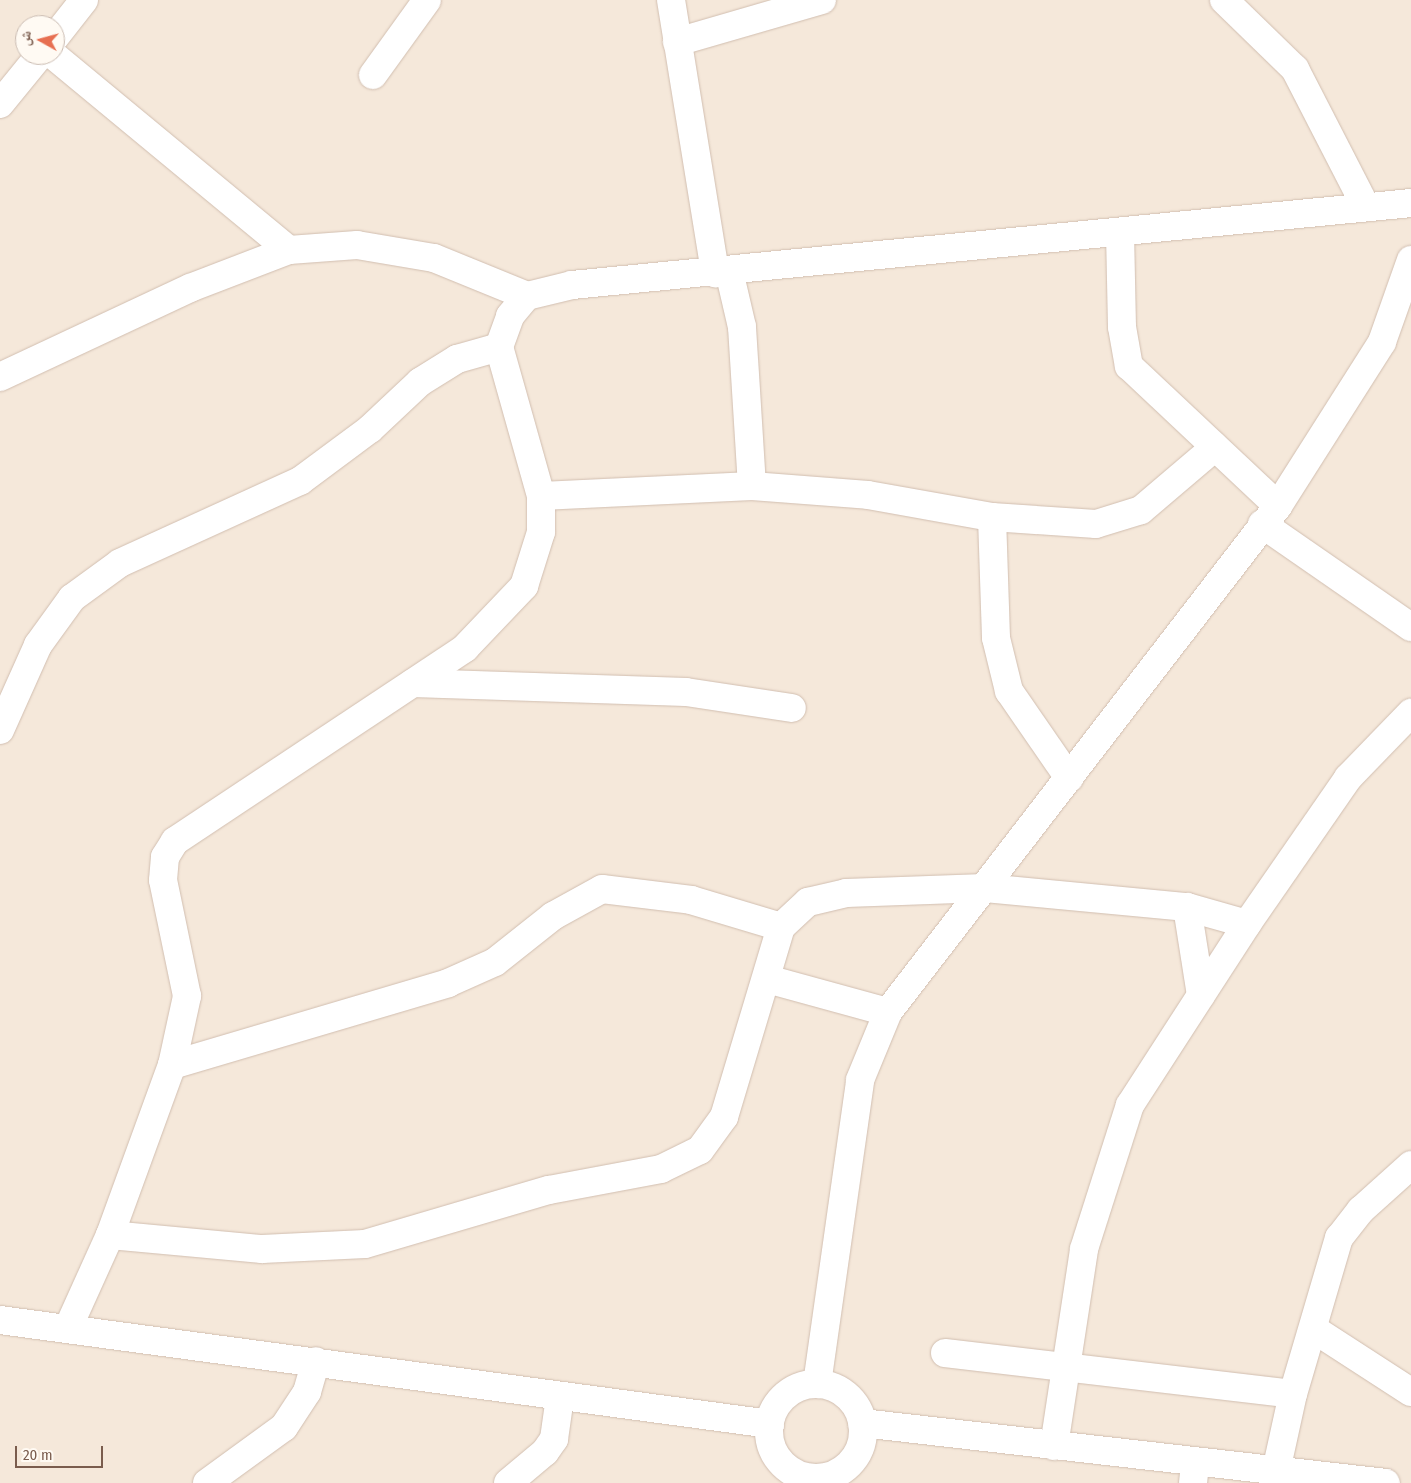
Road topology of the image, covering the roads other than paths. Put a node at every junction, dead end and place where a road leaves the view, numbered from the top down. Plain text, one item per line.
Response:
1 (84, 0) edge
2 (427, 0) edge
3 (671, 0) edge
4 (822, 0) edge
5 (1224, 0) edge
6 (65, 24) edge
7 (677, 42) junction
8 (32, 65) edge
9 (65, 65) edge
10 (373, 75) dead end
11 (0, 104) edge
12 (1411, 203) edge
13 (1366, 207) junction
14 (1120, 232) junction
15 (289, 250) junction
16 (1411, 260) edge
17 (722, 272) junction
18 (527, 296) junction
19 (499, 347) junction
20 (0, 378) edge
21 (1214, 447) junction
22 (752, 486) junction
23 (541, 496) junction
24 (1270, 515) junction
25 (992, 517) junction
26 (1411, 626) edge
27 (413, 683) junction
28 (792, 708) dead end
29 (1411, 713) edge
30 (0, 730) edge
31 (1069, 778) junction
32 (985, 888) junction
33 (1187, 907) junction
34 (1247, 924) junction
35 (781, 926) junction
36 (766, 979) junction
37 (1201, 995) junction
38 (888, 1012) junction
39 (172, 1065) junction
40 (1411, 1165) edge
41 (110, 1235) junction
42 (0, 1320) edge
43 (68, 1328) junction
44 (1314, 1330) junction
45 (945, 1353) dead end
46 (316, 1360) junction
47 (1066, 1369) junction
48 (817, 1384) junction
49 (1411, 1392) edge
50 (1294, 1394) junction
51 (560, 1397) junction
52 (862, 1423) junction
53 (770, 1424) junction
54 (1054, 1446) junction
55 (1276, 1471) junction
56 (1194, 1473) edge
57 (807, 1480) edge
58 (206, 1483) edge
59 (508, 1483) edge
60 (1386, 1483) edge

1 - 6 street
2 - 10 street
3 - 7 street
4 - 7 street
5 - 13 street
7 - 17 street
8 - 11 street
9 - 15 street
12 - 13 street
13 - 14 street
14 - 17 street
14 - 21 street
15 - 18 street
15 - 20 street
16 - 24 street
17 - 18 street
17 - 22 street
18 - 19 street
19 - 23 street
19 - 30 street
21 - 24 street
21 - 25 street
22 - 23 street
22 - 25 street
23 - 27 street
24 - 26 street
24 - 31 street
25 - 31 street
27 - 28 street
27 - 39 street
29 - 34 street
31 - 32 street
32 - 33 street
32 - 35 street
32 - 38 street
33 - 34 street
33 - 37 street
34 - 37 street
35 - 36 street
35 - 39 street
36 - 38 street
36 - 41 street
37 - 47 street
38 - 48 street
39 - 41 street
40 - 44 street
41 - 43 street
42 - 43 street
43 - 46 street
44 - 49 street
44 - 50 street
45 - 47 street
46 - 51 street
46 - 58 street
47 - 50 street
47 - 54 street
48 - 52 street
48 - 53 street
50 - 55 street
51 - 53 street
51 - 59 street
52 - 54 street
52 - 57 street
53 - 57 street
54 - 56 street
55 - 56 street
55 - 60 street

